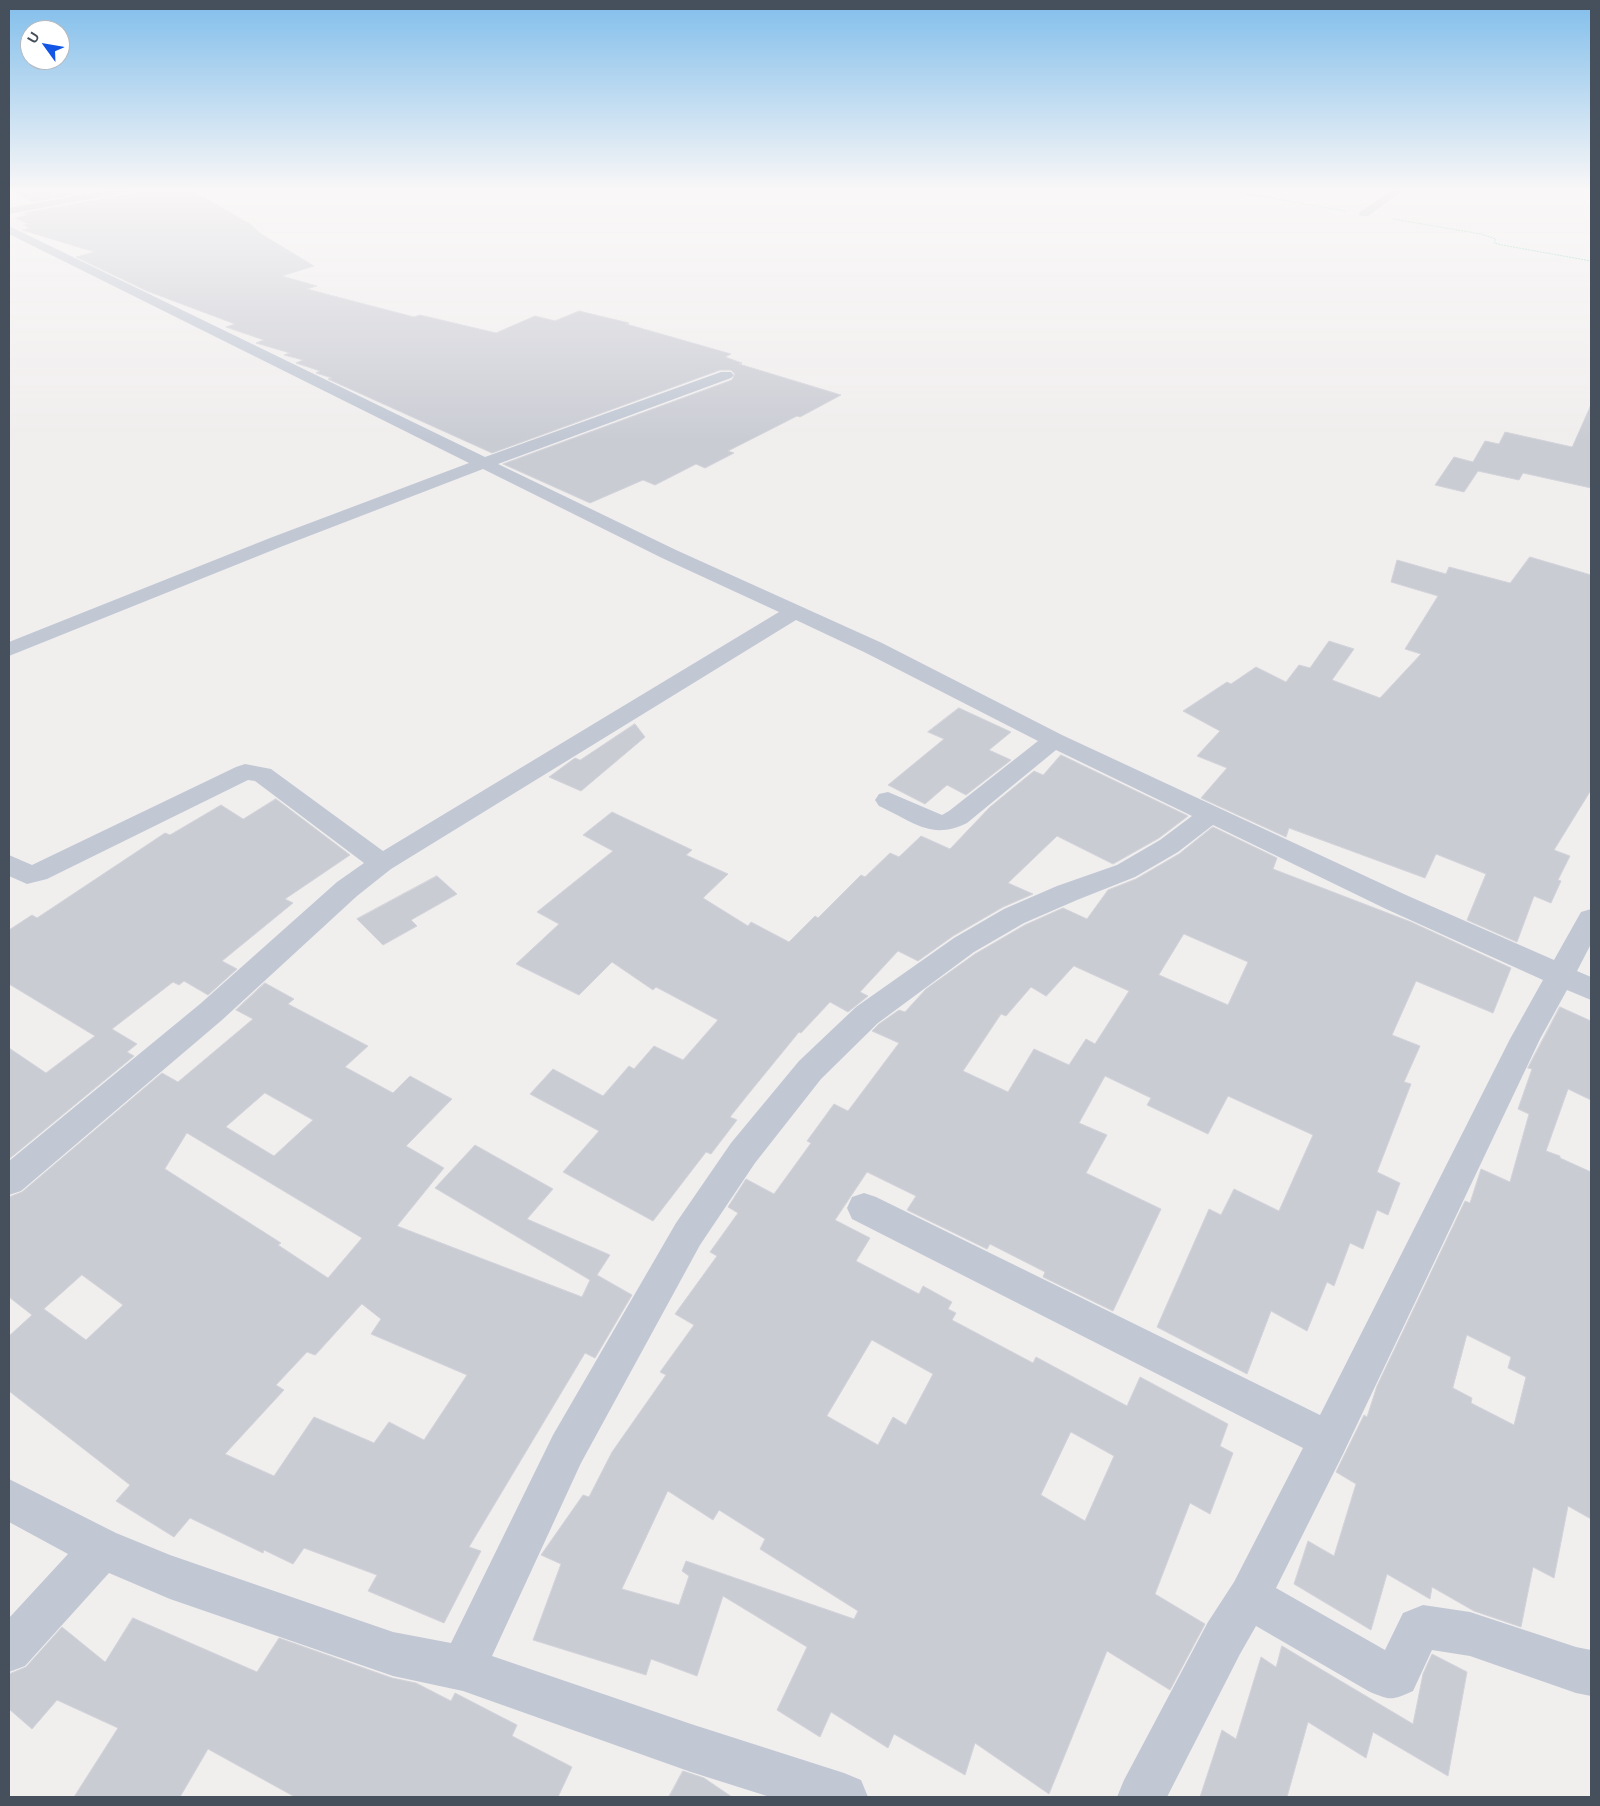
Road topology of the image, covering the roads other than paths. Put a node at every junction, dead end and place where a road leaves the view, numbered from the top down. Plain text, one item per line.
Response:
1 (95, 272) edge
2 (726, 375) dead end
3 (481, 463) junction
4 (796, 611) junction
5 (9, 650) edge
6 (1054, 740) junction
7 (888, 800) dead end
8 (1211, 814) junction
9 (382, 863) junction
10 (9, 864) edge
11 (1591, 919) edge
12 (1576, 983) edge
13 (9, 1181) edge
14 (864, 1208) dead end
15 (1329, 1440) junction
16 (9, 1500) edge
17 (102, 1549) junction
18 (1249, 1597) junction
19 (9, 1650) edge
20 (463, 1668) junction
21 (1591, 1673) edge
22 (844, 1797) edge
23 (1141, 1797) edge

1 - 3 street
2 - 3 street
3 - 4 street
3 - 5 street
4 - 6 street
4 - 9 street
6 - 7 street
6 - 8 street
8 - 12 street
8 - 20 street
9 - 10 street
9 - 13 street
11 - 12 street
12 - 15 street
14 - 15 street
15 - 18 street
16 - 17 street
17 - 19 street
17 - 20 street
18 - 21 street
18 - 23 street
20 - 22 street

